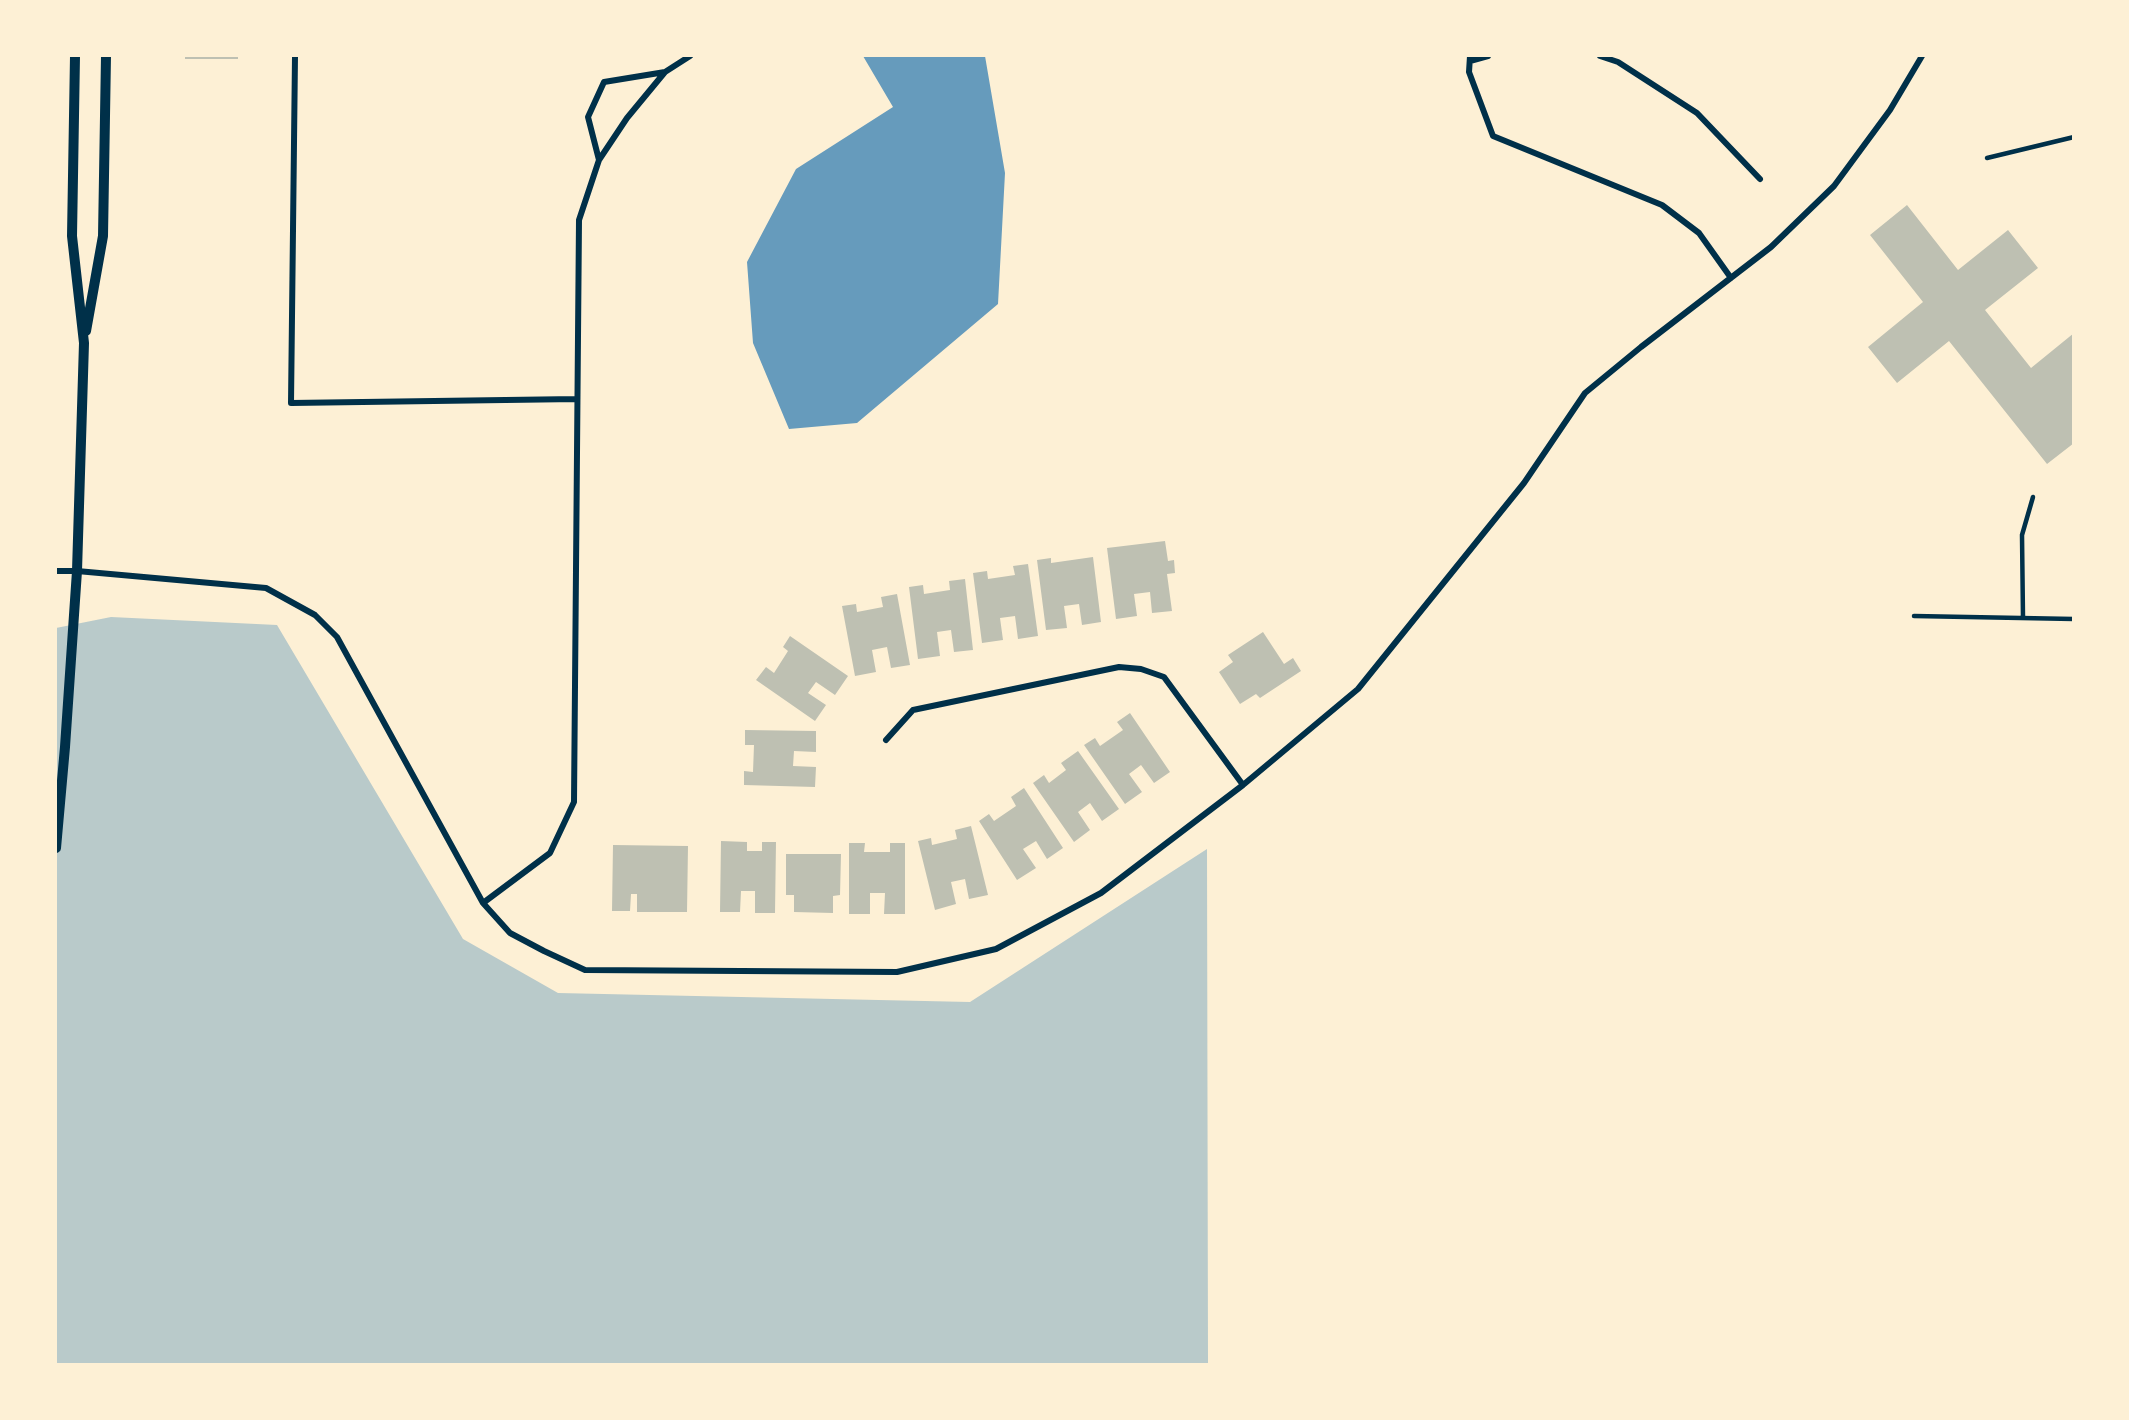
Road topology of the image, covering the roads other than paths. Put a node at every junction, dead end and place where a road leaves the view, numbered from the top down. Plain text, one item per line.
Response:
1 (75, 56) edge
2 (106, 56) edge
3 (295, 56) edge
4 (690, 56) edge
5 (1488, 56) edge
6 (1600, 56) edge
7 (1922, 56) edge
8 (1470, 58) edge
9 (665, 72) junction
10 (2073, 137) edge
11 (1988, 158) dead end
12 (600, 159) junction
13 (1760, 179) dead end
14 (1731, 278) junction
15 (84, 344) junction
16 (578, 399) junction
17 (2033, 496) dead end
18 (56, 571) edge
19 (77, 571) junction
20 (1914, 616) dead end
21 (2023, 618) junction
22 (2073, 619) edge
23 (886, 740) dead end
24 (1244, 785) junction
25 (56, 848) edge
26 (483, 903) junction

1 - 15 street
2 - 15 street
3 - 16 street
4 - 9 street
5 - 8 street
6 - 13 street
7 - 14 street
8 - 14 street
9 - 12 street
9 - 12 street
10 - 11 lane
12 - 16 street
14 - 24 street
15 - 19 street
16 - 26 street
17 - 21 lane
18 - 19 street
19 - 25 street
19 - 26 street
20 - 21 lane
21 - 22 lane
23 - 24 street
24 - 26 street

